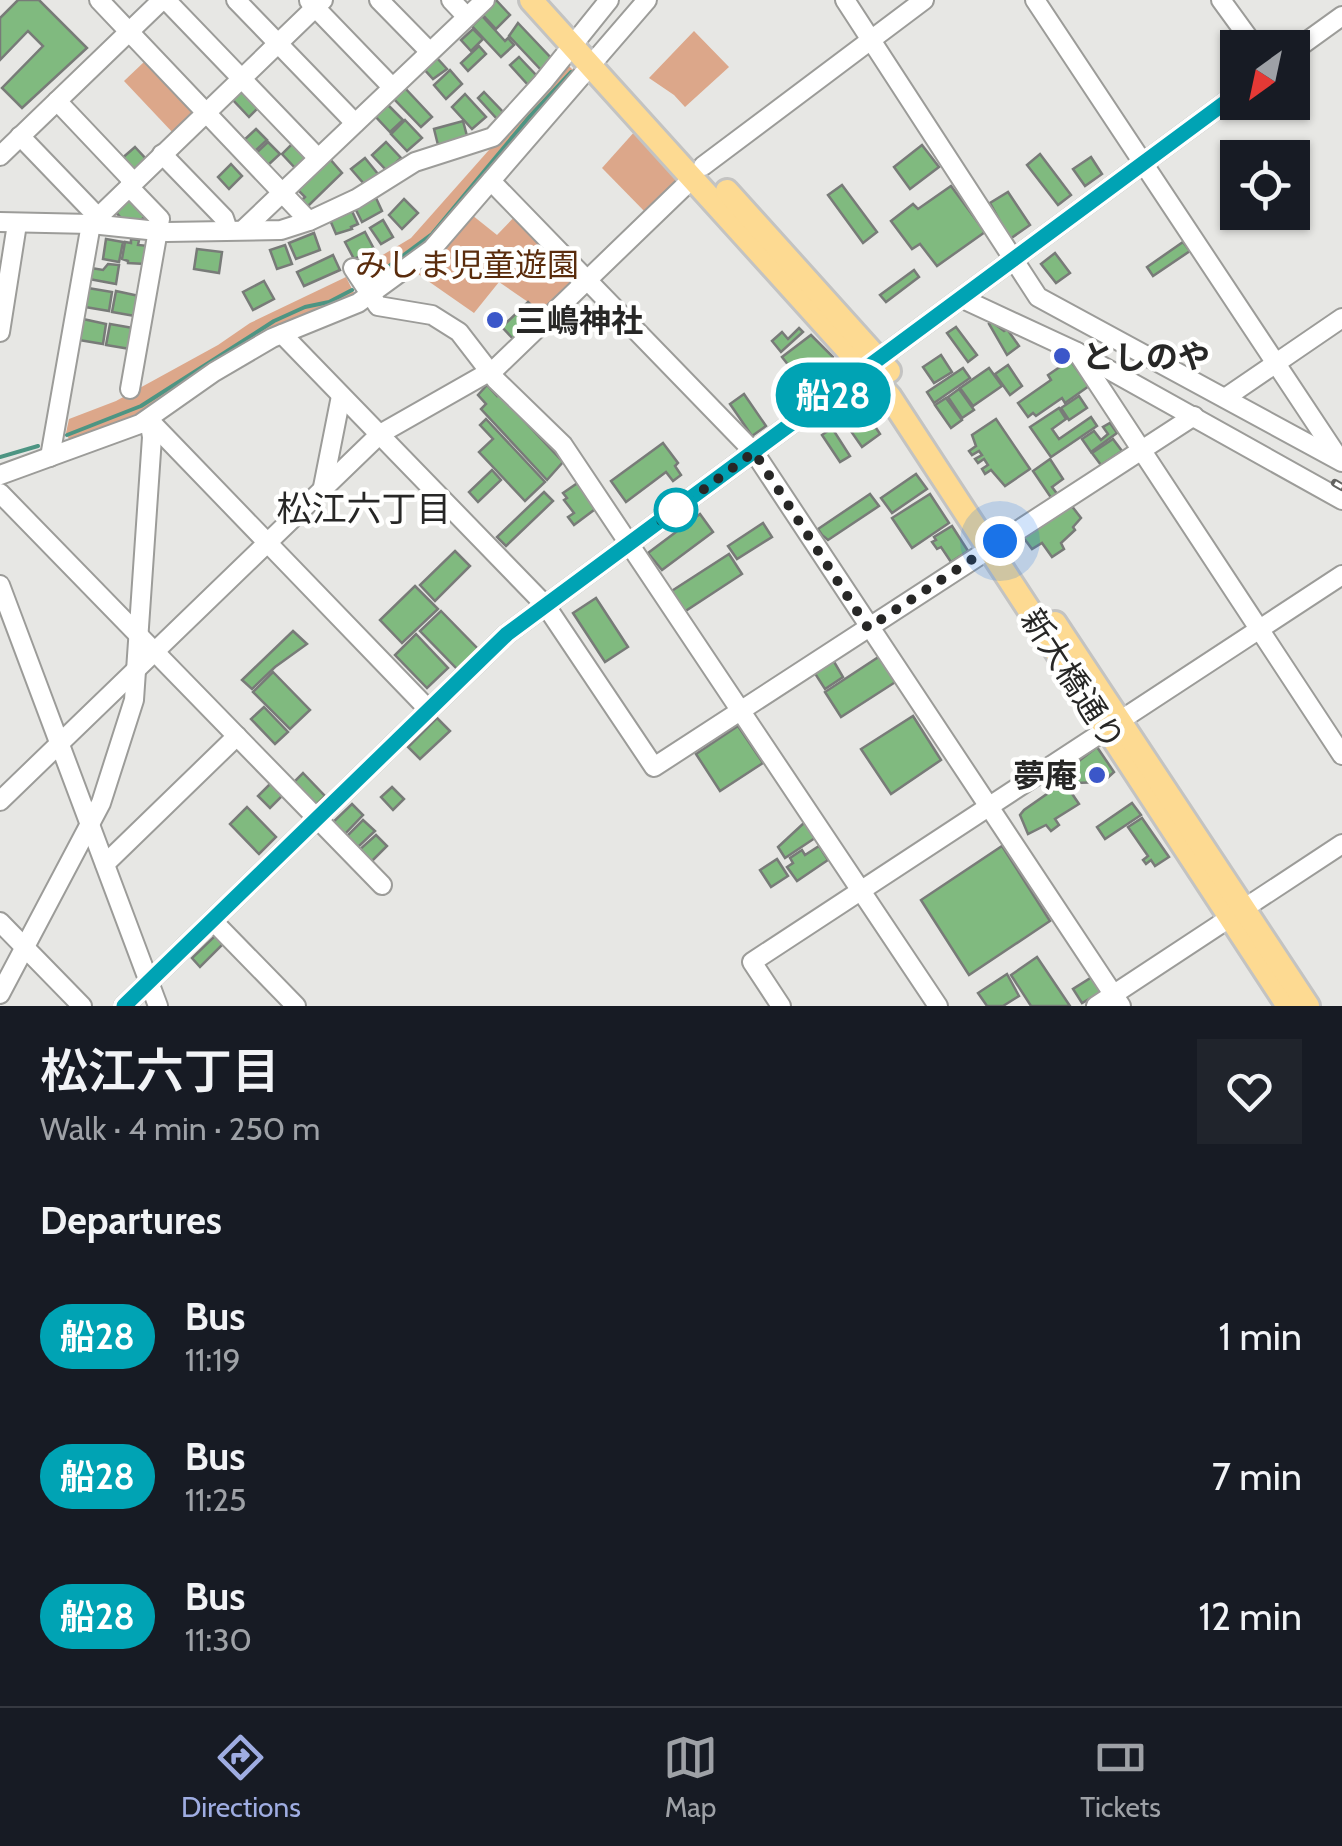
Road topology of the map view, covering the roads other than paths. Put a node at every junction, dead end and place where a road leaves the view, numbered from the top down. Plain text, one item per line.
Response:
1 (99, 0) edge
2 (164, 0) edge
3 (236, 0) edge
4 (379, 0) edge
5 (451, 0) edge
6 (485, 0) edge
7 (532, 0) edge
8 (552, 0) edge
9 (609, 0) edge
10 (646, 0) edge
11 (846, 0) edge
12 (924, 0) edge
13 (1035, 0) edge
14 (1221, 0) edge
15 (315, 2) edge
16 (467, 16) junction
17 (1342, 16) edge
18 (1326, 27) junction
19 (1243, 30) edge
20 (129, 32) junction
21 (578, 39) junction
22 (1310, 39) edge
23 (1342, 39) edge
24 (872, 40) junction
25 (278, 43) junction
26 (429, 52) junction
27 (596, 59) junction
28 (240, 79) junction
29 (392, 88) junction
30 (57, 101) junction
31 (1220, 106) edge
32 (206, 112) junction
33 (355, 123) junction
34 (20, 136) junction
35 (162, 154) junction
36 (0, 156) edge
37 (318, 158) junction
38 (1144, 163) junction
39 (698, 171) junction
40 (491, 181) junction
41 (131, 184) junction
42 (283, 192) junction
43 (94, 220) junction
44 (309, 221) junction
45 (9, 223) edge
46 (236, 230) junction
47 (158, 232) junction
48 (1014, 261) junction
49 (353, 268) dead end
50 (586, 282) junction
51 (369, 295) junction
52 (963, 299) junction
53 (1342, 318) edge
54 (0, 332) edge
55 (282, 334) junction
56 (1077, 352) junction
57 (1276, 361) junction
58 (874, 365) junction
59 (490, 371) junction
60 (130, 389) dead end
61 (342, 396) junction
62 (1225, 398) junction
63 (1194, 416) junction
64 (148, 419) junction
65 (380, 434) junction
66 (1142, 450) junction
67 (754, 452) junction
68 (50, 456) junction
69 (1342, 461) edge
70 (0, 475) edge
71 (323, 488) junction
72 (0, 494) edge
73 (1342, 500) edge
74 (267, 544) junction
75 (630, 544) junction
76 (995, 545) junction
77 (1342, 576) edge
78 (0, 585) edge
79 (546, 606) junction
80 (14, 624) junction
81 (868, 628) junction
82 (1259, 628) junction
83 (138, 634) junction
84 (0, 637) edge
85 (155, 653) junction
86 (136, 672) junction
87 (428, 709) junction
88 (740, 710) junction
89 (1113, 725) junction
90 (237, 736) junction
91 (60, 744) junction
92 (1342, 755) edge
93 (0, 801) edge
94 (987, 808) junction
95 (317, 819) junction
96 (90, 823) junction
97 (1342, 844) edge
98 (105, 864) junction
99 (382, 885) dead end
100 (861, 890) junction
101 (1236, 913) junction
102 (213, 920) junction
103 (0, 922) edge
104 (23, 946) junction
105 (149, 982) junction
106 (0, 994) edge
107 (1117, 1000) edge
108 (82, 1006) edge
109 (124, 1006) edge
110 (158, 1006) edge
111 (296, 1006) edge
112 (780, 1006) edge
113 (938, 1006) edge
114 (1096, 1006) edge
115 (1288, 1006) edge
116 (1308, 1006) edge

1 - 20 street
2 - 20 street
2 - 28 street
3 - 25 street
4 - 26 street
5 - 16 street
6 - 16 street
7 - 21 main road, 新大橋通り
8 - 21 main road, 新大橋通り
9 - 21 street
10 - 27 street
11 - 24 street
12 - 24 street
13 - 38 street
14 - 19 street
15 - 25 street
15 - 29 street
16 - 26 street
17 - 18 street
18 - 22 street
18 - 23 street
20 - 30 street
20 - 32 street
21 - 27 main road, 新大橋通り
21 - 44 street
24 - 39 street
24 - 48 street
25 - 28 street
25 - 33 street
26 - 29 street
27 - 39 main road, 新大橋通り
27 - 40 street
28 - 32 street
28 - 37 street
29 - 33 street
30 - 34 street
30 - 41 street
31 - 38 street
32 - 35 street
32 - 42 street
33 - 37 street
34 - 36 street
34 - 43 street
35 - 41 street
35 - 46 street
37 - 42 street
38 - 48 street
38 - 57 street
39 - 50 street
39 - 58 main road, 新大橋通り
40 - 50 street
40 - 51 street
41 - 43 street
41 - 47 street
42 - 44 street
42 - 46 street
43 - 45 street
43 - 47 street
43 - 68 street
44 - 46 street
45 - 54 street
46 - 47 street
47 - 60 street
48 - 52 street
48 - 62 street
49 - 51 street
50 - 59 street
50 - 67 street
51 - 55 street
51 - 59 street
52 - 56 street
52 - 58 street
53 - 57 street
55 - 61 street
55 - 64 street
56 - 63 street
56 - 66 street
57 - 62 street
57 - 69 street
58 - 67 street
58 - 76 main road, 新大橋通り
59 - 65 street
59 - 75 street
61 - 65 street
61 - 71 street
62 - 69 street
63 - 66 street
63 - 73 street
64 - 68 street
64 - 74 street
64 - 83 street
65 - 71 street
65 - 79 street
66 - 76 street
66 - 82 street
67 - 75 street
67 - 81 street
68 - 70 street
71 - 74 street
72 - 83 street
74 - 85 street
74 - 87 street
75 - 79 street
75 - 88 street
76 - 81 street
76 - 89 main road, 新大橋通り
77 - 82 street
78 - 80 street
79 - 87 street
79 - 88 street
80 - 84 street
80 - 91 street
81 - 88 street
81 - 94 street
82 - 89 street
82 - 92 street
83 - 85 street
83 - 86 street
85 - 86 street
85 - 90 street
86 - 91 street
86 - 96 street
87 - 95 street
88 - 100 street
89 - 94 street
89 - 101 main road, 新大橋通り
90 - 95 street
90 - 98 street
91 - 93 street
91 - 96 street
94 - 100 street
94 - 107 street
95 - 99 street
95 - 102 street
96 - 98 street
96 - 104 street
97 - 101 street
98 - 105 street
100 - 112 street
100 - 113 street
101 - 107 street
101 - 115 main road, 新大橋通り
101 - 116 main road, 新大橋通り
102 - 105 street
102 - 111 street
103 - 104 street
104 - 106 street
104 - 108 street
105 - 109 street
105 - 110 street
107 - 114 street

